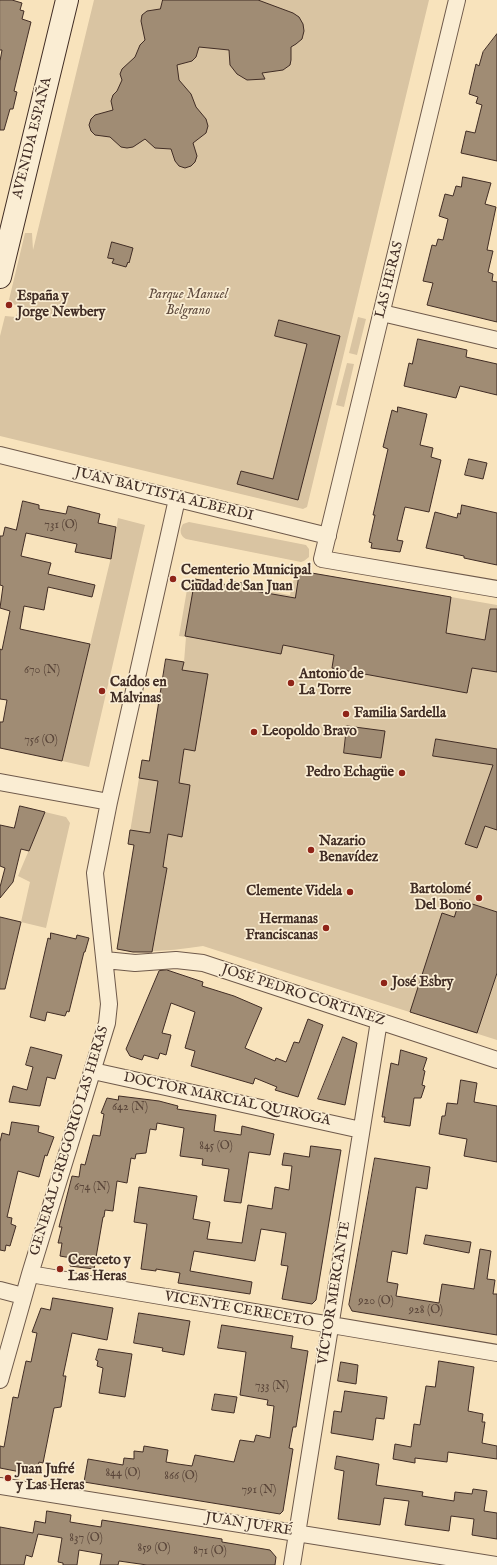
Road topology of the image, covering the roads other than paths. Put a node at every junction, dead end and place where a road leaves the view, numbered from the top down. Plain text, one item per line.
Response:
1 (67, 0) edge
2 (457, 0) edge
3 (2, 264) edge
4 (382, 313) junction
5 (497, 340) edge
6 (0, 455) edge
7 (177, 499) junction
8 (328, 536) junction
9 (497, 589) edge
10 (0, 782) edge
11 (109, 802) junction
12 (105, 960) junction
13 (379, 1021) junction
14 (497, 1060) edge
15 (94, 1071) junction
16 (361, 1130) junction
17 (30, 1274) junction
18 (0, 1290) edge
19 (23, 1296) junction
20 (330, 1326) junction
21 (497, 1353) edge
22 (0, 1380) edge
23 (0, 1486) edge
24 (297, 1532) junction
25 (292, 1565) edge
26 (497, 1565) edge

1 - 3 main road, AVENIDA ESPAÑA
2 - 4 street, LAS HERAS
4 - 5 street
4 - 8 street, LAS HERAS
6 - 7 street, JUAN BAUTISTA ALBERDI
7 - 8 street, JUAN BAUTISTA ALBERDI
7 - 11 street, GENERAL GREGORIO LAS HERAS
8 - 9 street, LAS HERAS
10 - 11 street
11 - 12 street, GENERAL GREGORIO LAS HERAS
12 - 13 street, JOSÉ PEDRO CORTINEZ
12 - 15 street, GENERAL GREGORIO LAS HERAS
13 - 14 street, JOSÉ PEDRO CORTINEZ
13 - 16 street, VÍCTOR MERCANTE
15 - 16 street, DOCTOR MARCIAL QUIROGA
15 - 17 street, GENERAL GREGORIO LAS HERAS
16 - 20 street, VÍCTOR MERCANTE
17 - 19 street, GENERAL GREGORIO LAS HERAS
17 - 20 street, VICENTE CERECETO
18 - 19 street
19 - 22 street, GENERAL GREGORIO LAS HERAS
20 - 21 street, VICENTE CERECETO
20 - 24 street, VÍCTOR MERCANTE
23 - 24 street, JUAN JUFRÉ
24 - 25 street, VÍCTOR MERCANTE
24 - 26 street, JUAN JUFRÉ

